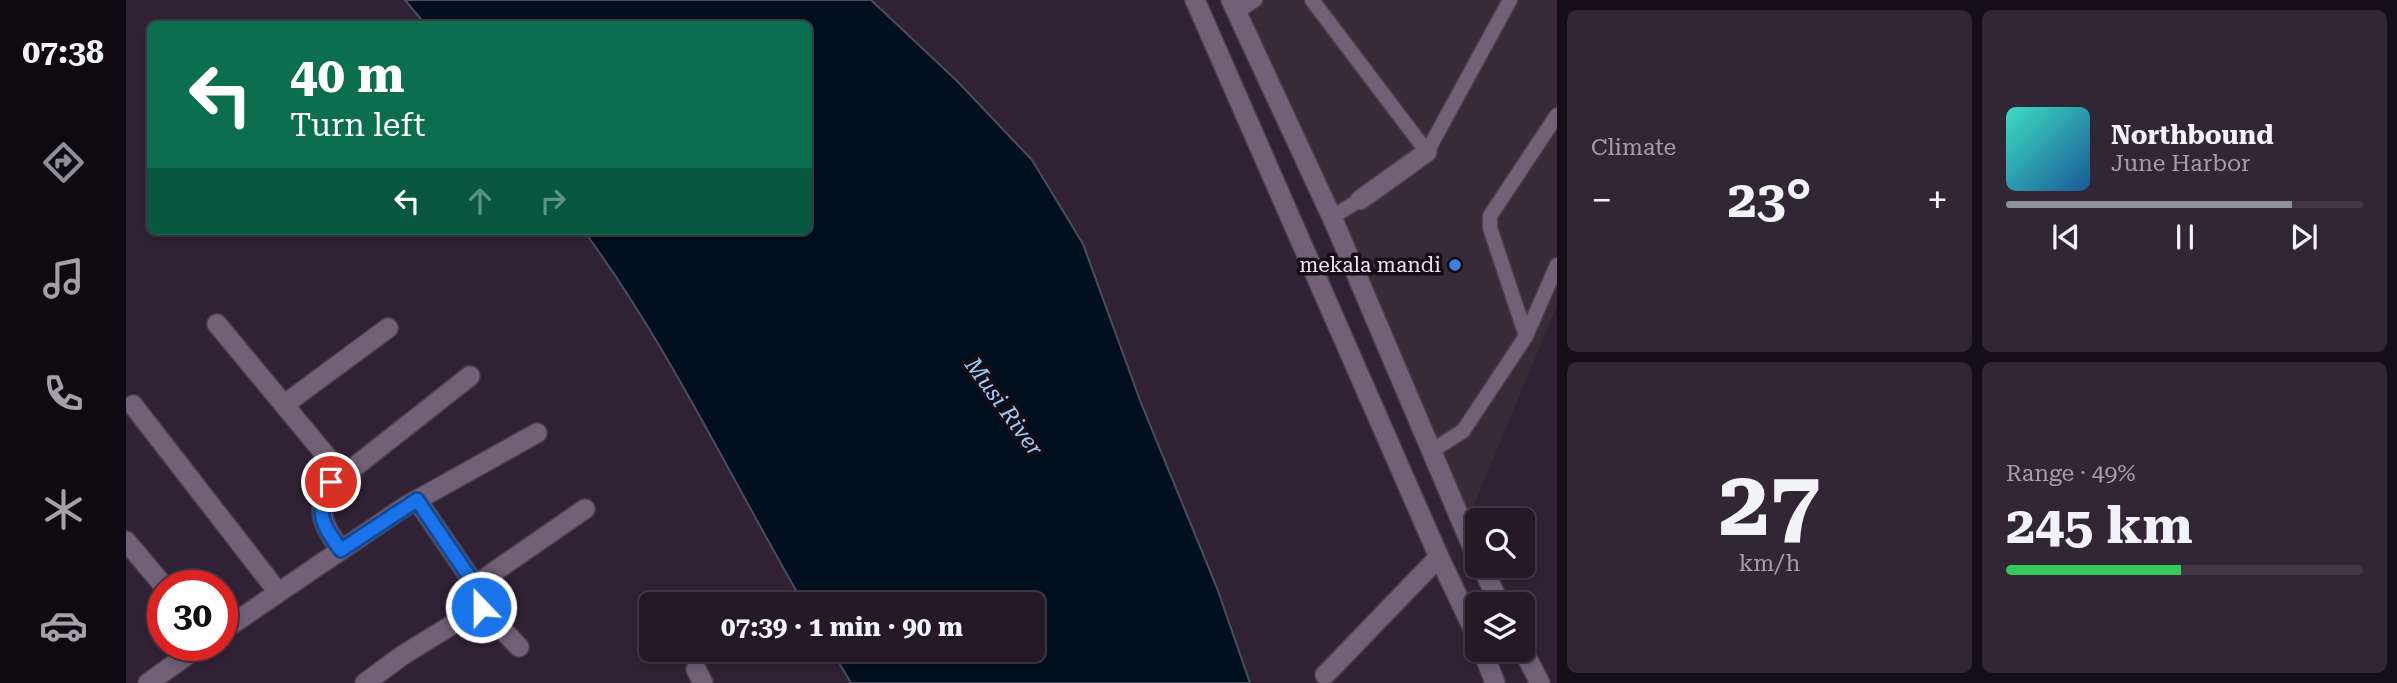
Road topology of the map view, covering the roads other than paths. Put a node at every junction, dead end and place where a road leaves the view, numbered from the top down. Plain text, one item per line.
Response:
1 (1195, 0) edge
2 (1255, 0) edge
3 (1312, 0) edge
4 (1510, 0) edge
5 (1234, 6) edge
6 (1557, 115) edge
7 (1427, 152) junction
8 (1360, 200) joint
9 (1332, 217) junction
10 (1557, 265) edge
11 (217, 324) dead end
12 (388, 328) dead end
13 (1526, 336) junction
14 (470, 376) dead end
15 (285, 404) junction
16 (132, 405) dead end
17 (537, 433) dead end
18 (1430, 452) junction
19 (337, 470) junction
20 (417, 500) junction
21 (585, 509) dead end
22 (1465, 531) edge
23 (126, 541) edge
24 (341, 550) junction
25 (1439, 557) junction
26 (150, 570) edge
27 (475, 585) junction
28 (278, 592) junction
29 (481, 607) junction
30 (1465, 612) edge
31 (238, 620) edge
32 (519, 647) dead end
33 (180, 661) edge
34 (1487, 662) edge
35 (1529, 662) edge
36 (1325, 676) dead end
37 (148, 683) edge
38 (365, 683) edge
39 (1495, 683) edge
40 (1540, 683) edge

1 - 25 street
2 - 5 lane
3 - 7 lane
4 - 7 lane
5 - 9 street
6 - 13 lane
7 - 8 street
8 - 9 lane
9 - 18 street
10 - 13 lane
11 - 15 street
12 - 15 street
13 - 18 lane
14 - 19 street
15 - 19 street
16 - 28 street
17 - 20 street
18 - 22 street
19 - 24 street
20 - 24 street
20 - 27 street
21 - 27 street
23 - 26 street
24 - 28 street
25 - 30 street
25 - 36 street
27 - 29 street
28 - 31 street
29 - 32 street
29 - 38 street
33 - 37 street
34 - 39 street
35 - 40 street

